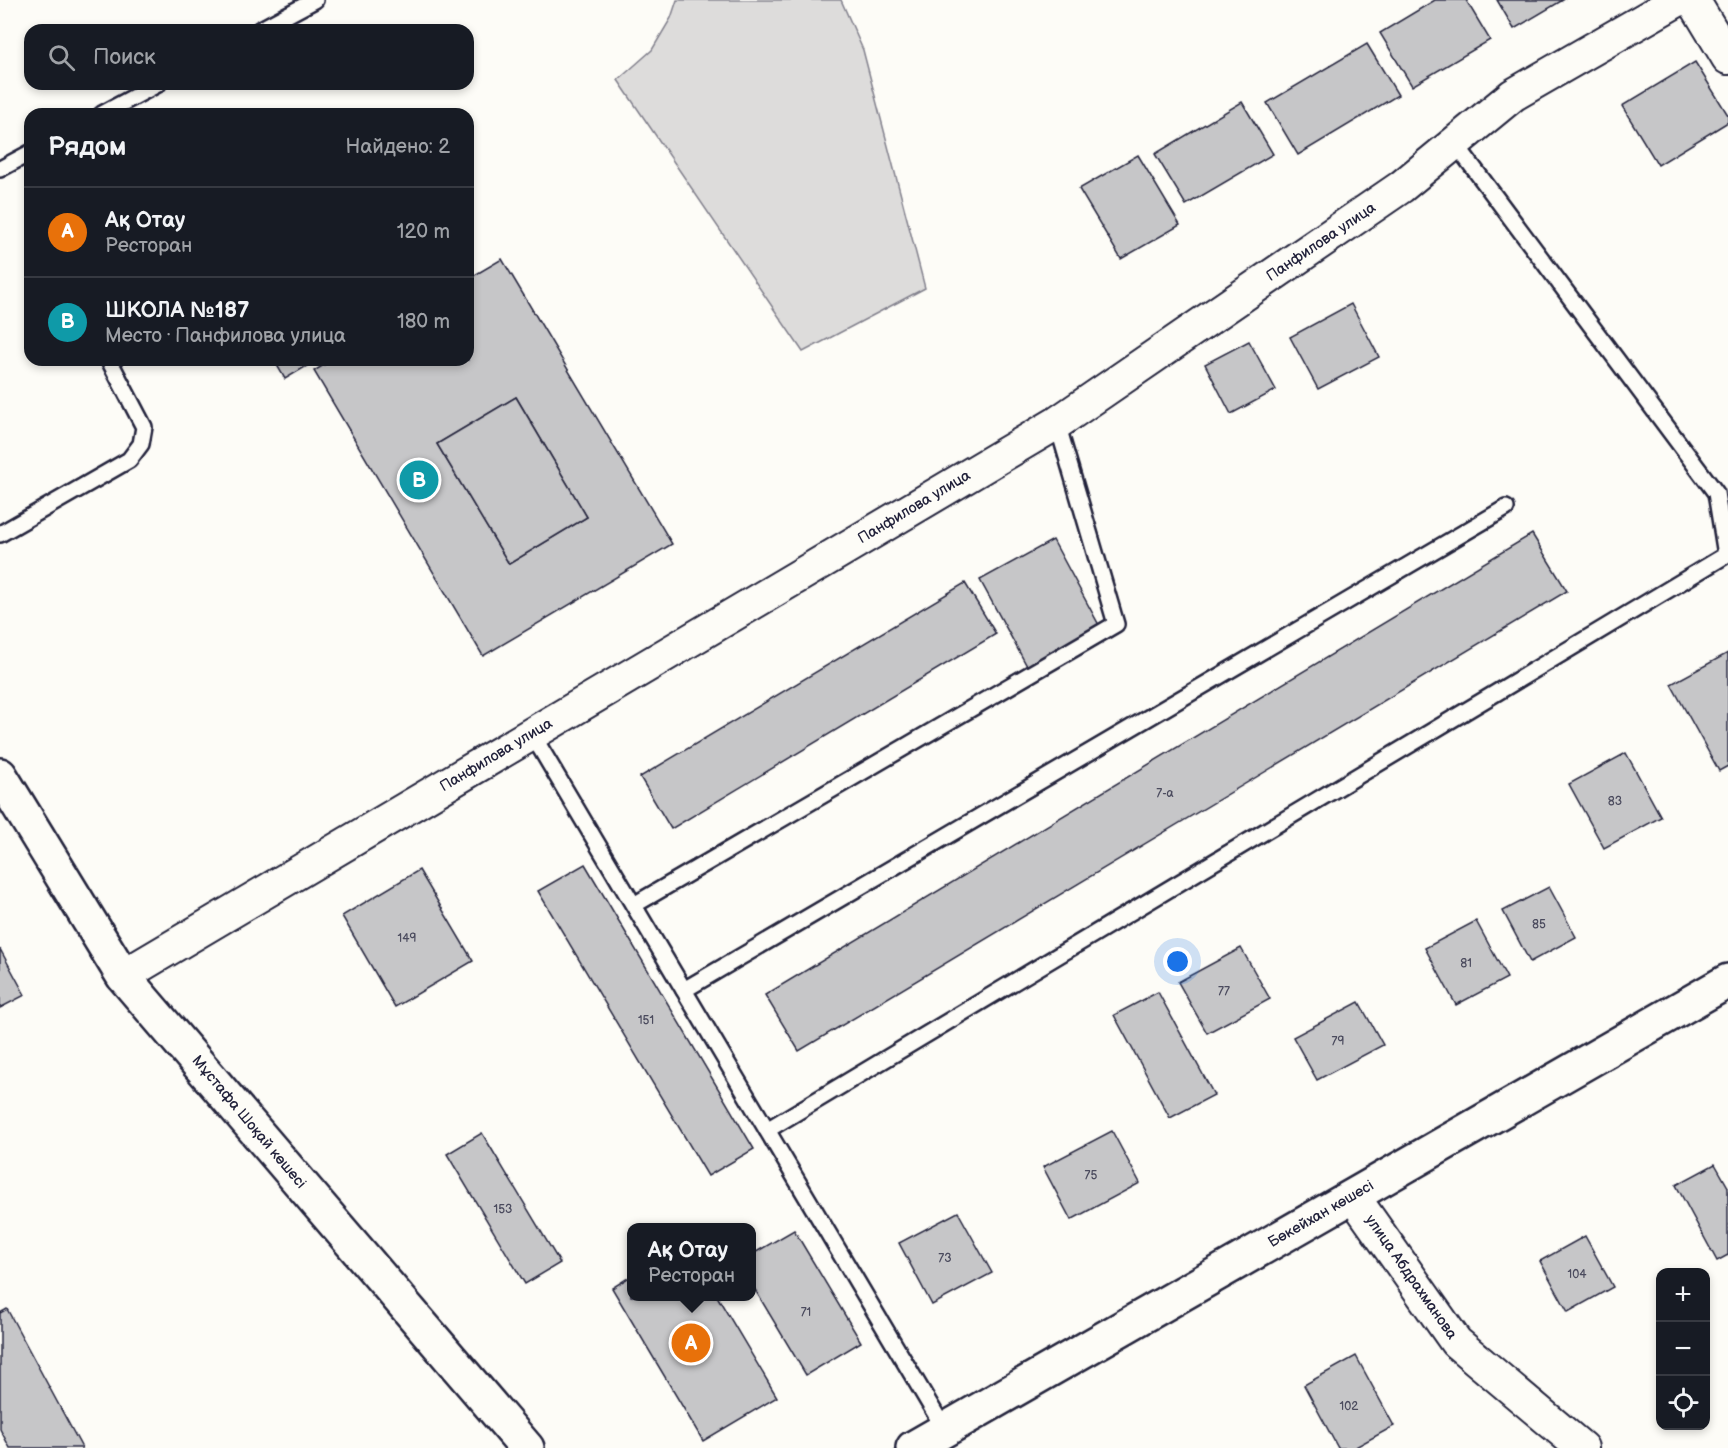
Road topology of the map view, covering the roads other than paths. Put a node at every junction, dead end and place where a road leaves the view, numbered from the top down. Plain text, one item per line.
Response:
1 (315, 0) edge
2 (1678, 0) edge
3 (1693, 0) edge
4 (270, 24) edge
5 (1728, 58) edge
6 (147, 90) edge
7 (113, 108) edge
8 (1455, 143) junction
9 (24, 156) edge
10 (0, 169) edge
11 (112, 366) edge
12 (1057, 423) junction
13 (1506, 508) dead end
14 (0, 534) edge
15 (532, 734) junction
16 (0, 776) edge
17 (633, 905) junction
18 (123, 975) junction
19 (1728, 981) edge
20 (684, 990) junction
21 (767, 1130) junction
22 (1353, 1196) junction
23 (945, 1430) junction
24 (527, 1448) edge
25 (913, 1448) edge
26 (1582, 1448) edge

1 - 4 lane
2 - 8 street, Панфилова улица
3 - 5 street
6 - 7 lane
8 - 12 street, Панфилова улица
8 - 21 lane
9 - 10 lane
11 - 14 lane
12 - 15 street, Панфилова улица
12 - 17 lane
13 - 20 lane
15 - 17 lane
15 - 18 street, Панфилова улица
16 - 18 street, Мұстафа Шоқай көшесі
17 - 20 lane
18 - 24 street, Мұстафа Шоқай көшесі
19 - 22 street, Бөкейхан көшесі
20 - 21 lane
21 - 23 lane
22 - 23 street, Бөкейхан көшесі
22 - 26 street, улица Абдрахманова
23 - 25 street, Бөкейхан көшесі

